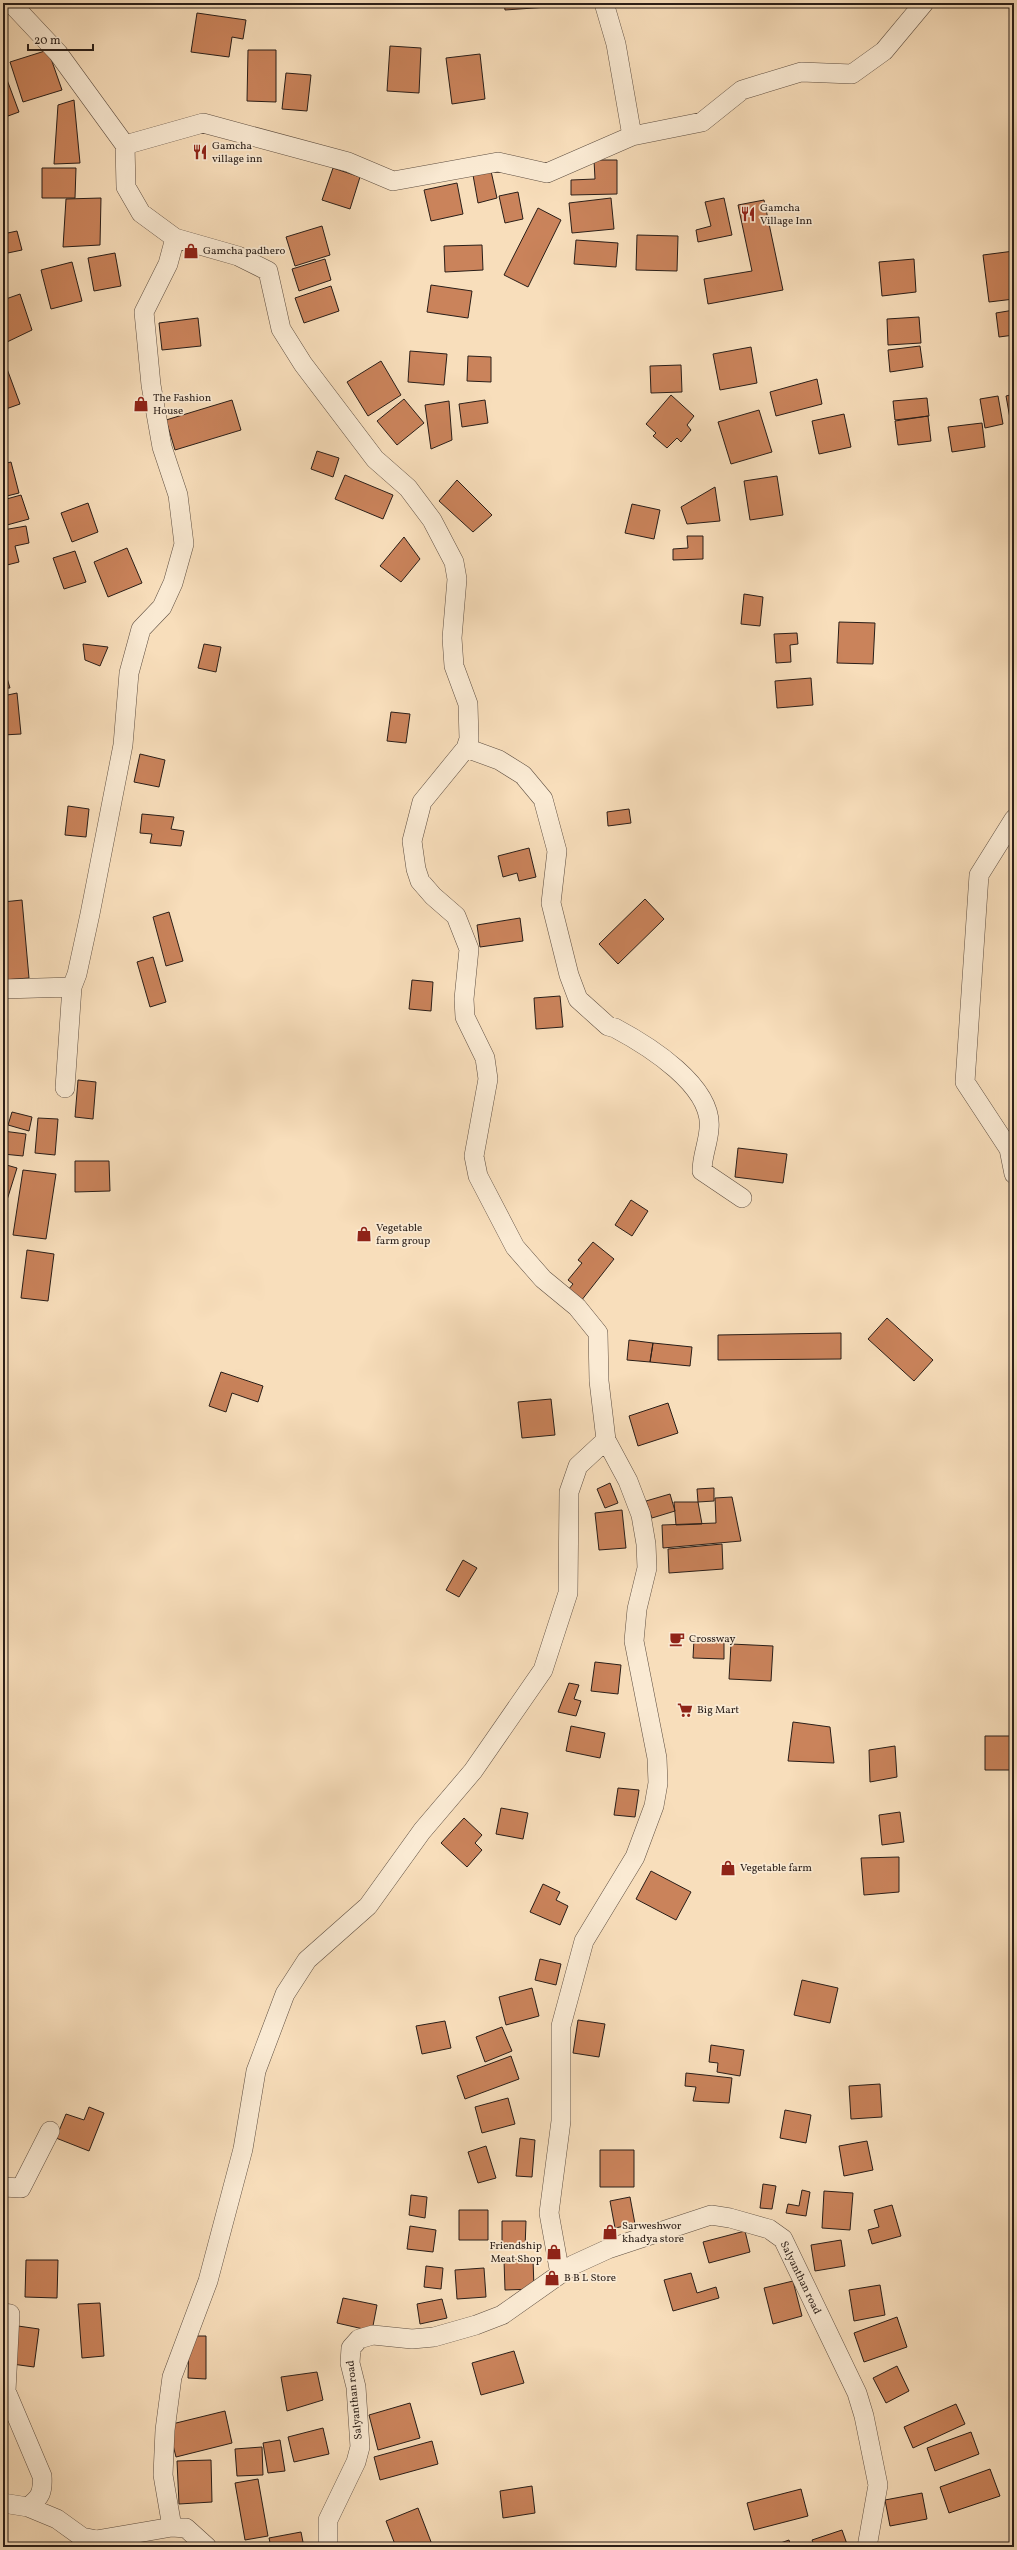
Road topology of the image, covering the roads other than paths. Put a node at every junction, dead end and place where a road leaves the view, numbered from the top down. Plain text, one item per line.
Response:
1 (11, 3) edge
2 (604, 3) edge
3 (924, 3) edge
4 (632, 136) junction
5 (125, 145) junction
6 (175, 238) junction
7 (466, 748) junction
8 (1014, 819) edge
9 (72, 987) junction
10 (3, 989) edge
11 (65, 1088) dead end
12 (1014, 1174) edge
13 (742, 1198) dead end
14 (606, 1440) junction
15 (50, 2131) dead end
16 (3, 2187) edge
17 (560, 2274) junction
18 (3, 2313) edge
19 (3, 2503) edge
20 (28, 2507) junction
21 (172, 2527) junction
22 (207, 2547) edge
23 (328, 2547) edge
24 (867, 2547) edge

1 - 5 street
2 - 4 street
3 - 4 street
4 - 5 street
5 - 6 street
6 - 7 street
6 - 9 street
7 - 13 street
7 - 14 street
8 - 12 street
9 - 10 street
9 - 11 street
14 - 17 street
14 - 21 street
15 - 16 street
17 - 23 street, Salyanthan road
17 - 24 street, Salyanthan road
18 - 20 street
19 - 20 street
20 - 21 street
21 - 22 street

